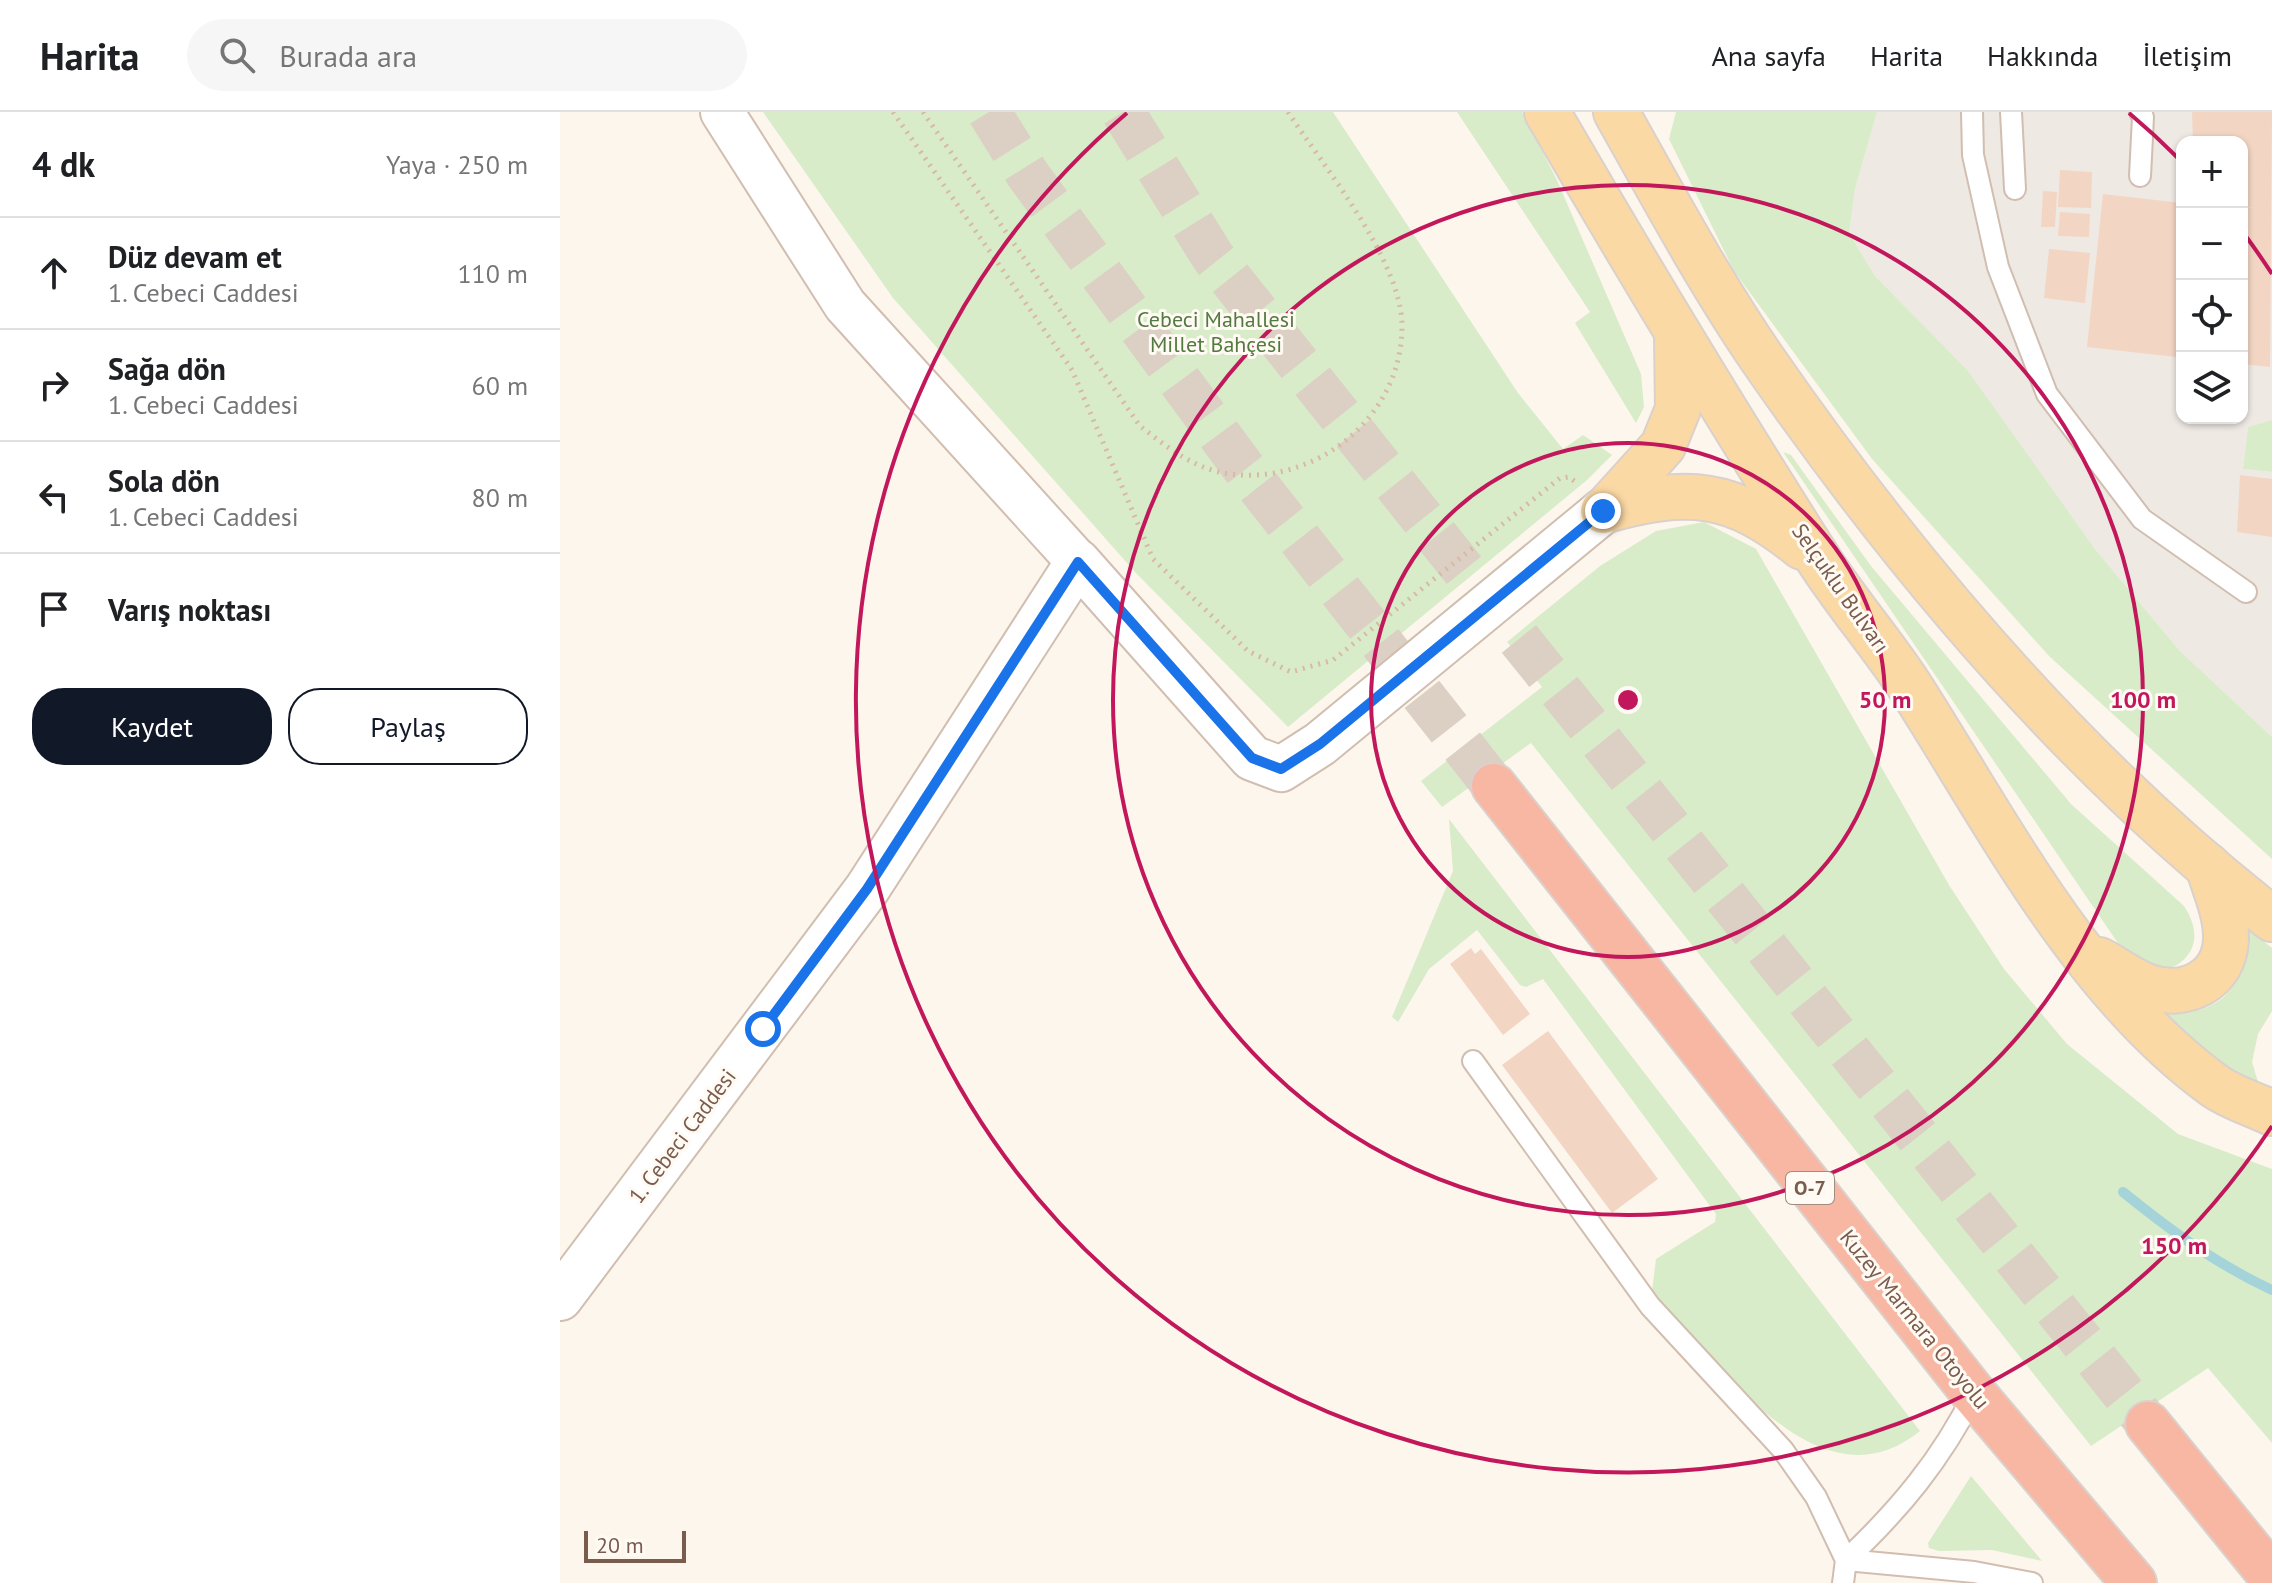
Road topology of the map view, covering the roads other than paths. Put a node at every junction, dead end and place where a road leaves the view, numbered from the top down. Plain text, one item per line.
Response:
1 (722, 112) edge
2 (1616, 112) edge
3 (1646, 112) edge
4 (1972, 112) edge
5 (2011, 112) edge
6 (2140, 112) edge
7 (1551, 116) edge
8 (1645, 164) junction
9 (2140, 176) dead end
10 (2015, 189) dead end
11 (1677, 337) junction
12 (1603, 511) junction
13 (1819, 561) junction
14 (1078, 562) junction
15 (2246, 592) dead end
16 (1494, 786) tunnel mouth
17 (2208, 866) junction
18 (2272, 919) edge
19 (2083, 951) junction
20 (1473, 1061) dead end
21 (2272, 1113) edge
22 (560, 1298) edge
23 (1974, 1394) junction
24 (2148, 1424) tunnel mouth
25 (1846, 1560) junction
26 (2272, 1577) edge
27 (1843, 1583) edge
28 (2032, 1583) edge
29 (2134, 1583) edge

1 - 14 street
2 - 8 main road
3 - 8 main road
4 - 15 lane
5 - 10 lane
6 - 9 lane
7 - 11 main road, Selçuklu Bulvarı
8 - 17 main road
11 - 12 main road
11 - 13 main road, Selçuklu Bulvarı
12 - 13 main road
12 - 14 street
13 - 19 main road, Selçuklu Bulvarı
14 - 22 street, 1. Cebeci Caddesi
16 - 23 highway, Kuzey Marmara Otoyolu / O-7
17 - 18 main road
17 - 19 main road
19 - 21 main road, Selçuklu Bulvarı
20 - 25 lane
23 - 25 lane
23 - 29 highway, Kuzey Marmara Otoyolu / O-7
24 - 26 highway
25 - 27 lane
25 - 28 lane

